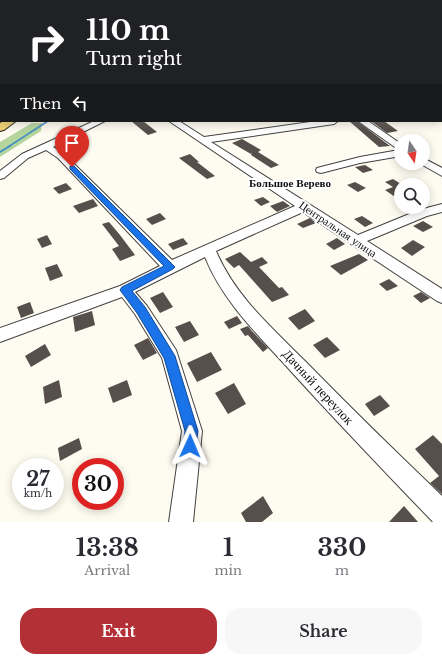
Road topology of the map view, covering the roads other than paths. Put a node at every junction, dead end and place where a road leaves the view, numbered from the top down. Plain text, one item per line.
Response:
1 (9, 122) edge
2 (99, 122) edge
3 (175, 122) edge
4 (327, 122) edge
5 (363, 122) edge
6 (0, 128) edge
7 (204, 140) junction
8 (394, 143) edge
9 (46, 146) junction
10 (394, 154) edge
11 (430, 165) edge
12 (321, 170) dead end
13 (442, 173) edge
14 (0, 176) edge
15 (305, 206) junction
16 (442, 208) edge
17 (356, 241) junction
18 (209, 250) junction
19 (170, 267) junction
20 (125, 290) junction
21 (442, 297) edge
22 (0, 335) edge
23 (442, 513) edge
24 (181, 522) edge

1 - 6 main road
2 - 9 street
3 - 7 street, Центральная улица
4 - 7 street
5 - 8 street
7 - 15 street, Центральная улица
9 - 14 street
9 - 19 street
10 - 12 street
11 - 13 street
15 - 17 street, Центральная улица
15 - 18 street
16 - 17 street
17 - 21 street, Центральная улица
18 - 19 street
18 - 23 street, Дачный переулок
19 - 20 street
20 - 22 street
20 - 24 street

